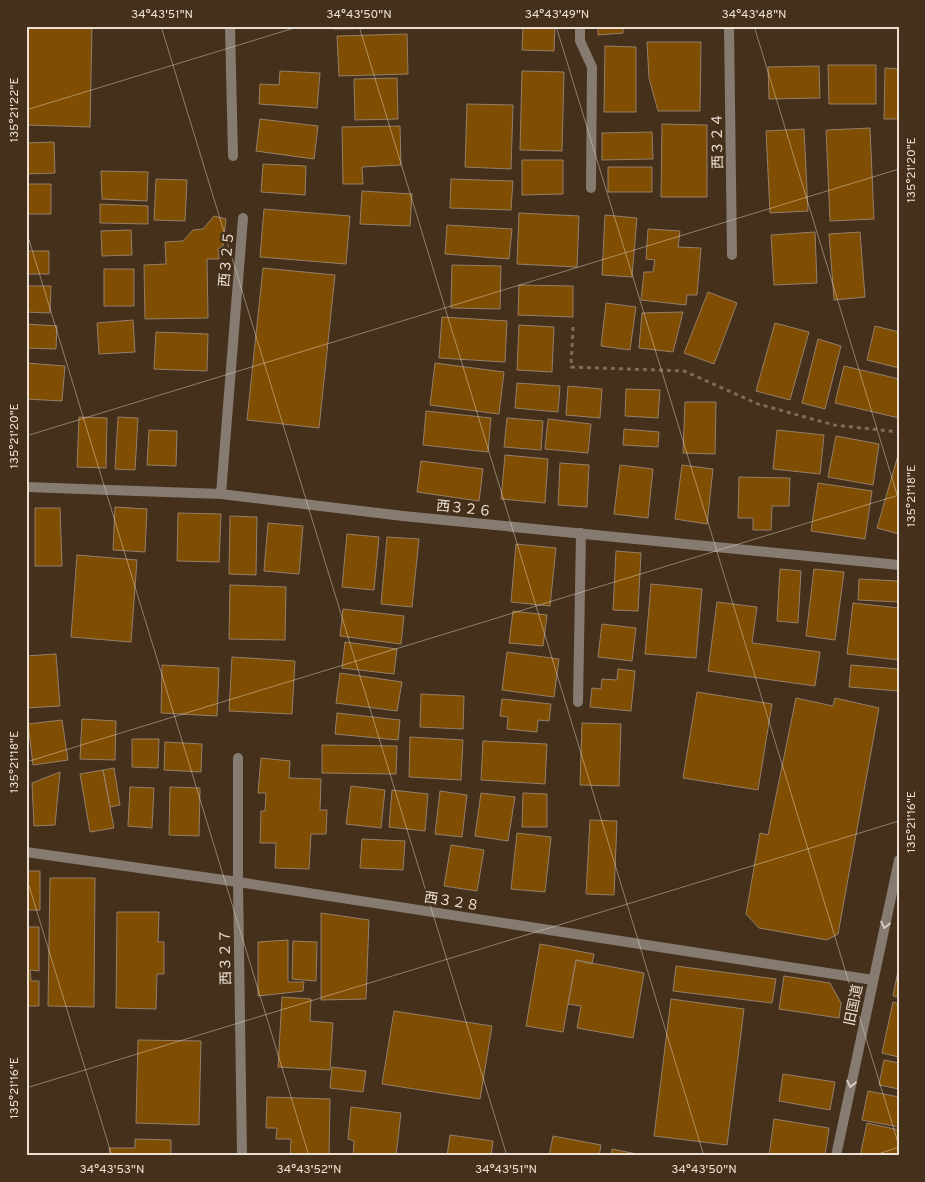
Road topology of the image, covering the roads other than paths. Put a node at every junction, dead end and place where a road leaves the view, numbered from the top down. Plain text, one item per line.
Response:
1 (230, 26) edge
2 (580, 26) edge
3 (729, 26) edge
4 (232, 156) dead end
5 (591, 188) dead end
6 (243, 218) dead end
7 (732, 255) dead end
8 (26, 487) edge
9 (221, 494) junction
10 (581, 533) junction
11 (899, 565) edge
12 (578, 702) dead end
13 (238, 758) dead end
14 (26, 852) edge
15 (899, 860) edge
16 (238, 882) junction
17 (873, 980) junction
18 (242, 1156) edge
19 (836, 1156) edge

1 - 4 street
2 - 5 street
3 - 7 street, 西３２４
6 - 9 street, 西３２５
8 - 9 street, 西３２６
9 - 10 street, 西３２６
10 - 11 street, 西３２６
10 - 12 street
13 - 16 street, 西３２７
14 - 16 street, 西３２８
15 -> 17 street, 旧国道
16 - 17 street, 西３２８
16 - 18 street, 西３２７
17 -> 19 street, 旧国道

